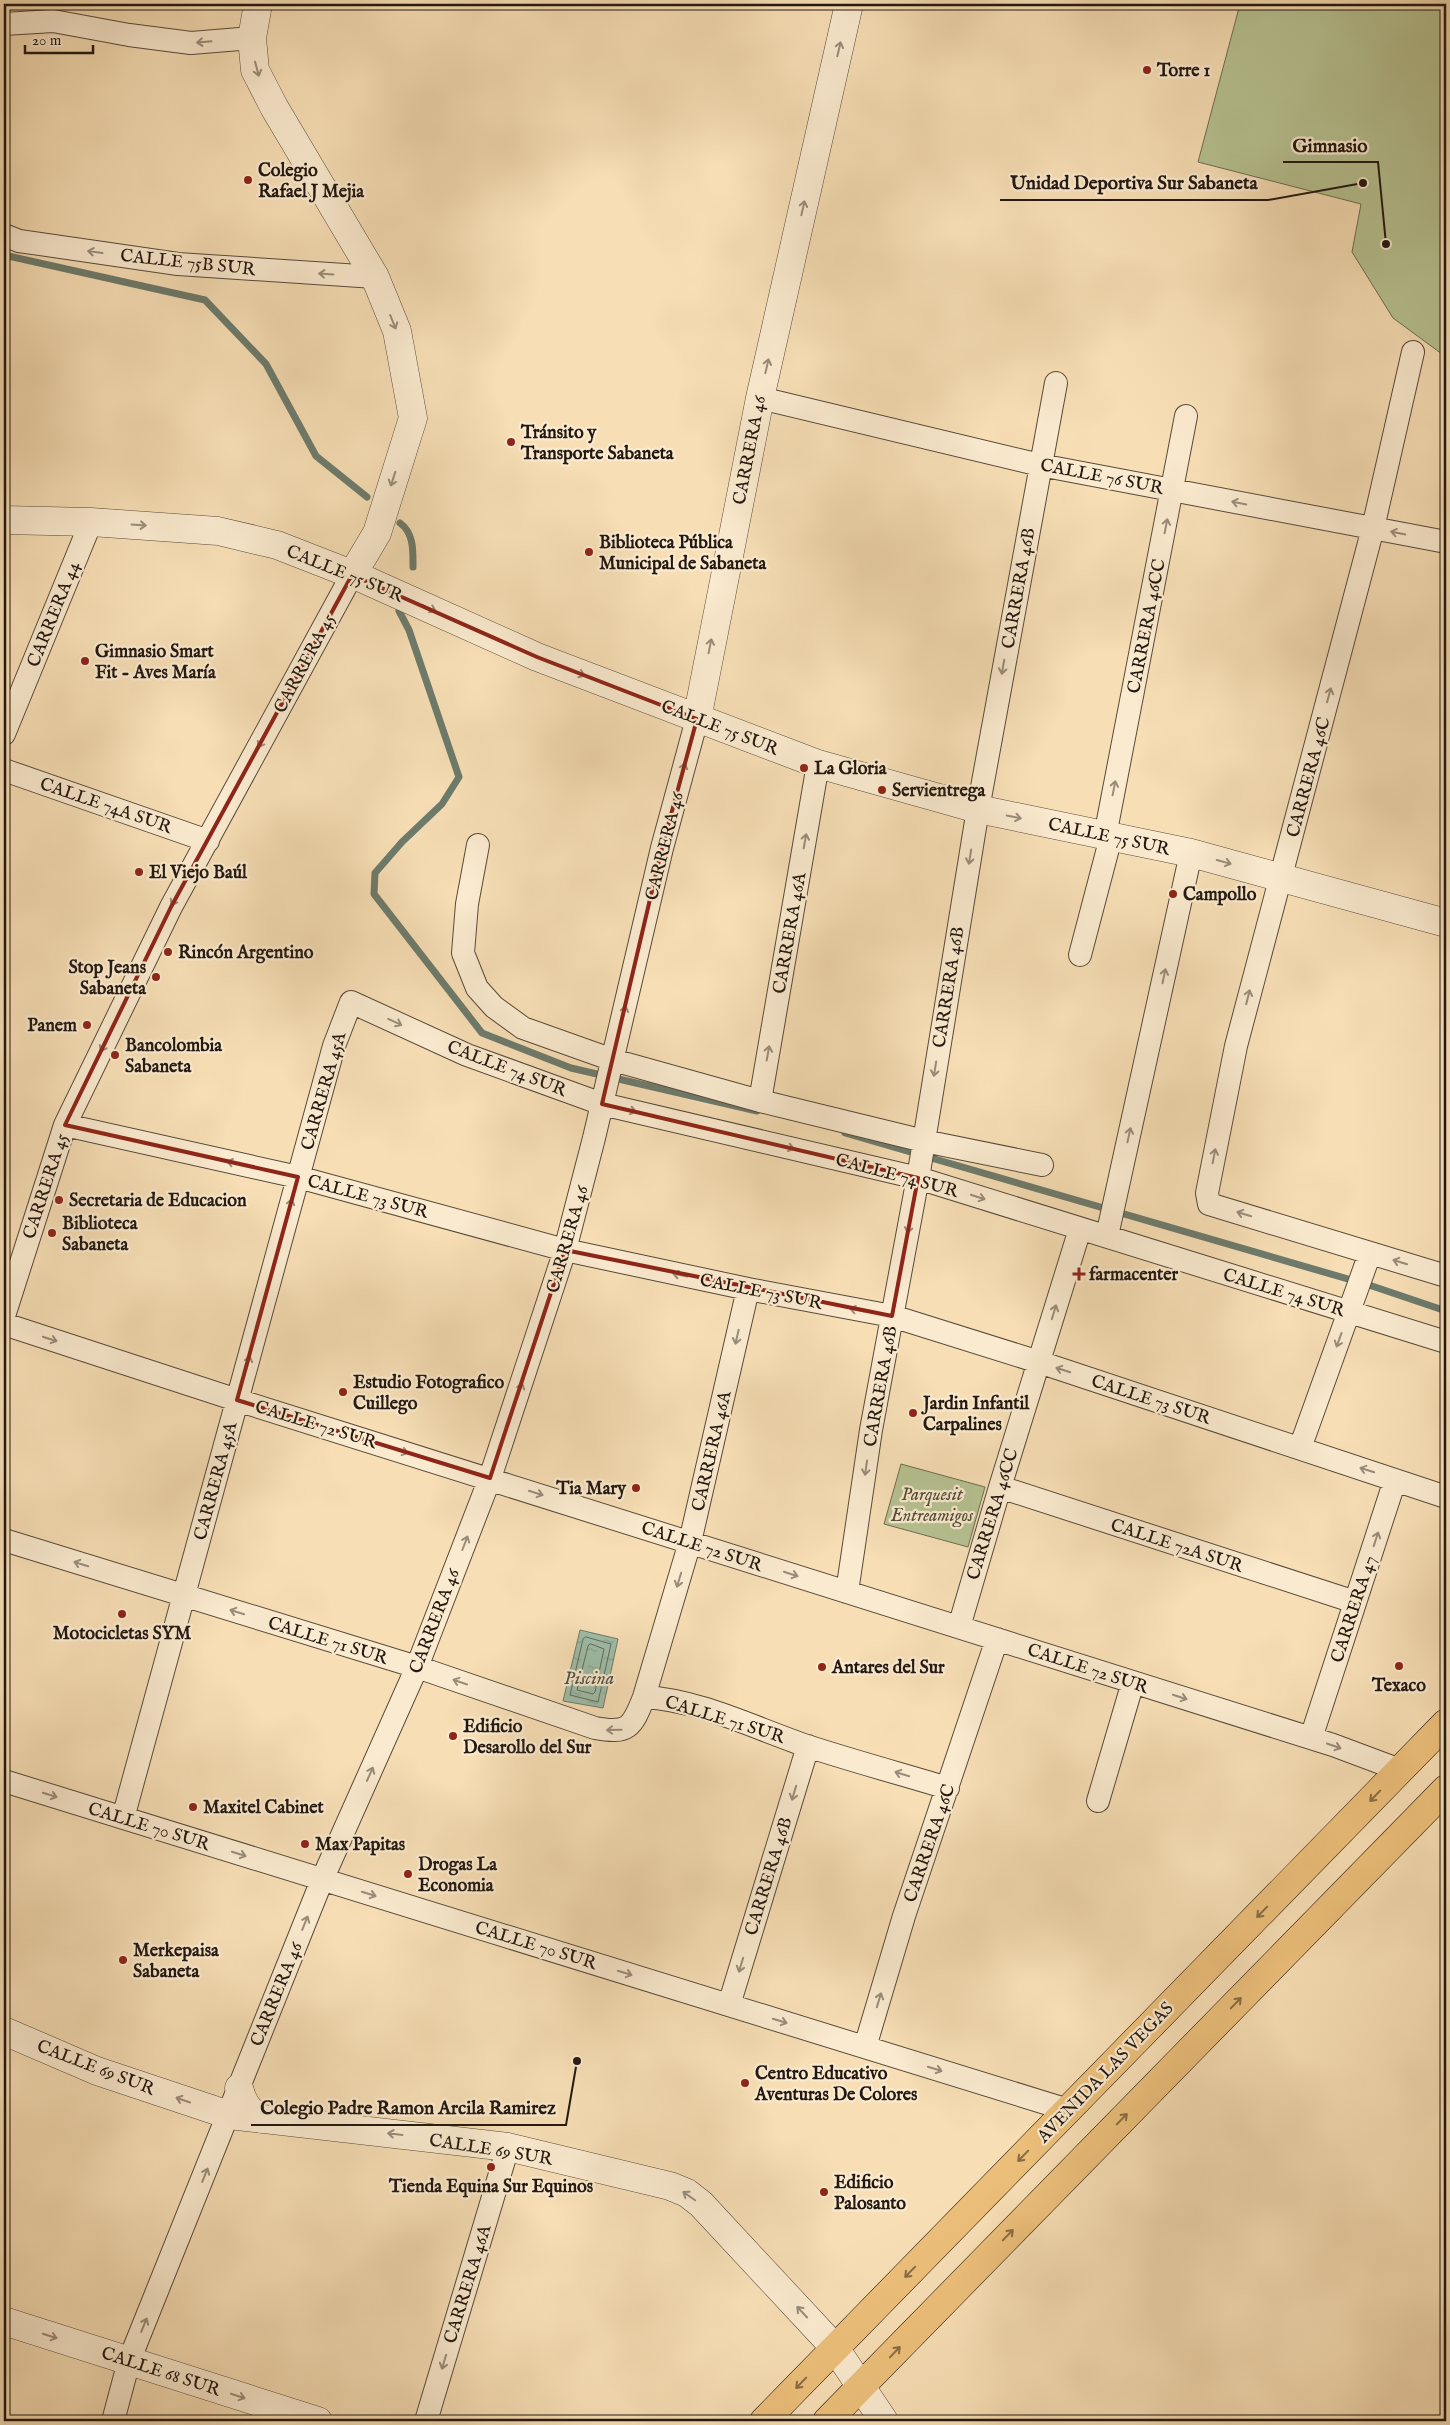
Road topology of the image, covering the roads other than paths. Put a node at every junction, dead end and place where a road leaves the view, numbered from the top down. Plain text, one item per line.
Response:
1 (258, 4) edge
2 (849, 4) edge
3 (4, 24) edge
4 (252, 38) junction
5 (4, 235) edge
6 (375, 277) junction
7 (1413, 352) dead end
8 (1056, 382) dead end
9 (760, 398) junction
10 (1186, 416) dead end
11 (1040, 464) junction
12 (1173, 491) junction
13 (4, 520) edge
14 (90, 522) junction
15 (1373, 528) junction
16 (1446, 542) edge
17 (352, 575) junction
18 (697, 719) junction
19 (4, 734) edge
20 (818, 764) junction
21 (4, 770) edge
22 (978, 809) junction
23 (1108, 837) junction
24 (208, 841) junction
25 (478, 845) dead end
26 (1191, 853) junction
27 (1281, 878) junction
28 (1446, 923) edge
29 (1080, 955) dead end
30 (351, 1002) joint
31 (612, 1065) junction
32 (604, 1097) junction
33 (760, 1101) junction
34 (65, 1125) junction
35 (924, 1144) junction
36 (1042, 1166) dead end
37 (919, 1175) junction
38 (298, 1177) junction
39 (1108, 1228) junction
40 (1080, 1229) junction
41 (565, 1250) junction
42 (1368, 1259) junction
43 (1446, 1276) edge
44 (748, 1289) junction
45 (1352, 1303) junction
46 (4, 1316) edge
47 (892, 1316) junction
48 (4, 1324) edge
49 (1446, 1342) edge
50 (1039, 1362) junction
51 (237, 1400) junction
52 (1300, 1448) junction
53 (490, 1478) junction
54 (1395, 1480) junction
55 (1000, 1487) junction
56 (1446, 1497) edge
57 (4, 1540) edge
58 (690, 1542) junction
59 (847, 1592) junction
60 (184, 1596) junction
61 (1355, 1602) junction
62 (959, 1627) junction
63 (997, 1639) junction
64 (417, 1667) junction
65 (1133, 1682) junction
66 (644, 1698) junction
67 (1446, 1723) edge
68 (1311, 1738) junction
69 (808, 1746) junction
70 (1400, 1770) junction
71 (4, 1781) edge
72 (948, 1788) junction
73 (1446, 1789) edge
74 (1098, 1801) dead end
75 (123, 1818) junction
76 (322, 1880) junction
77 (729, 2005) junction
78 (4, 2031) edge
79 (865, 2047) junction
80 (239, 2088) junction
81 (1068, 2110) junction
82 (229, 2115) junction
83 (262, 2119) junction
84 (508, 2147) junction
85 (4, 2322) edge
86 (835, 2348) junction
87 (129, 2361) junction
88 (860, 2386) junction
89 (113, 2421) edge
90 (318, 2421) edge
91 (426, 2421) edge
92 (764, 2421) edge
93 (827, 2421) edge
94 (884, 2421) edge

1 - 4 street, CARRERA 45
9 -> 2 street, CARRERA 46
4 -> 3 street
4 -> 6 street, CARRERA 45
6 -> 5 street, CALLE 75B SUR
6 -> 17 street, CARRERA 45
7 - 15 street, CARRERA 46C
8 - 11 street, CARRERA 46B
9 - 11 street, CALLE 76 SUR
18 -> 9 street, CARRERA 46
10 - 12 street, CARRERA 46CC
11 - 12 street, CALLE 76 SUR
11 -> 22 street, CARRERA 46B
15 -> 12 street, CALLE 76 SUR
23 -> 12 street, CARRERA 46CC
13 - 14 street, CALLE 75 SUR
14 -> 17 street, CALLE 75 SUR
14 - 19 street, CARRERA 44
16 -> 15 street, CALLE 76 SUR
27 -> 15 street, CARRERA 46C
17 -> 18 street, CALLE 75 SUR
17 -> 24 street, CARRERA 45
18 - 20 street, CALLE 75 SUR
31 -> 18 street, CARRERA 46
20 - 22 street, CALLE 75 SUR
33 -> 20 street, CARRERA 46A
21 - 24 street, CALLE 74A SUR
22 -> 23 street, CALLE 75 SUR
22 -> 35 street, CARRERA 46B
23 - 26 street, CALLE 75 SUR
23 - 29 street, CARRERA 46CC
24 -> 34 street, CARRERA 45
25 - 31 street
26 -> 27 street, CALLE 75 SUR
39 -> 26 street
27 - 28 street, CALLE 75 SUR
42 -> 27 street, CARRERA 46C
30 -> 32 street, CALLE 74 SUR
30 - 38 street, CARRERA 45A
31 - 32 street, CARRERA 46
31 - 33 street
32 -> 37 street, CALLE 74 SUR
32 - 41 street, CARRERA 46
33 - 35 street
38 -> 34 street, CALLE 73 SUR
34 - 46 street, CARRERA 45
35 - 36 street
35 - 37 street, CARRERA 46B
37 -> 40 street, CALLE 74 SUR
37 -> 47 street, CARRERA 46B
38 - 41 street, CALLE 73 SUR
51 -> 38 street, CARRERA 45A
39 - 40 street, CALLE 74 SUR
39 - 45 street, CALLE 74 SUR
50 -> 40 street, CARRERA 46CC
44 -> 41 street, CALLE 73 SUR
53 -> 41 street, CARRERA 46
43 -> 42 street
42 - 45 street
47 -> 44 street, CALLE 73 SUR
44 -> 58 street, CARRERA 46A
45 - 49 street, CALLE 74 SUR
45 -> 52 street
47 - 50 street, CALLE 73 SUR
47 -> 59 street, CARRERA 46B
48 -> 51 street, CALLE 72 SUR
52 -> 50 street, CALLE 73 SUR
50 - 55 street, CARRERA 46CC
51 -> 53 street, CALLE 72 SUR
51 - 60 street, CARRERA 45A
54 -> 52 street, CALLE 73 SUR
53 -> 58 street, CALLE 72 SUR
64 -> 53 street, CARRERA 46
54 - 56 street, CALLE 73 SUR
61 -> 54 street, CARRERA 47
55 - 61 street, CALLE 72A SUR
55 - 62 street, CARRERA 46CC
60 -> 57 street, CALLE 71 SUR
58 -> 59 street, CALLE 72 SUR
58 -> 66 street, CARRERA 46A
59 - 62 street, CALLE 72 SUR
64 -> 60 street, CALLE 71 SUR
60 - 75 street, CARRERA 45A
61 - 68 street, CARRERA 47
62 - 63 street, CALLE 72 SUR
63 - 65 street, CALLE 72 SUR
63 - 72 street, CARRERA 46C
66 -> 64 street, CALLE 71 SUR
76 -> 64 street, CARRERA 46
65 -> 68 street, CALLE 72 SUR
65 - 74 street
66 - 69 street, CALLE 71 SUR
67 - 70 main road, AVENIDA LAS VEGAS
68 -> 70 street, CALLE 72 SUR
72 -> 69 street, CALLE 71 SUR
69 -> 77 street, CARRERA 46B
70 -> 81 main road, AVENIDA LAS VEGAS
71 -> 75 street, CALLE 70 SUR
79 -> 72 street, CARRERA 46C
88 -> 73 main road
75 -> 76 street, CALLE 70 SUR
76 -> 77 street, CALLE 70 SUR
80 -> 76 street, CARRERA 46
77 -> 79 street, CALLE 70 SUR
82 -> 78 street, CALLE 69 SUR
79 -> 81 street, CALLE 70 SUR
80 - 82 street, CARRERA 46
80 - 83 street
81 -> 86 main road, AVENIDA LAS VEGAS
82 - 83 street, CALLE 69 SUR
87 -> 82 street, CARRERA 46
84 -> 83 street, CALLE 69 SUR
86 -> 84 street, CALLE 69 SUR
84 -> 91 street, CARRERA 46A
85 -> 87 street, CALLE 68 SUR
86 - 88 street, CALLE 69 SUR
86 -> 92 main road, AVENIDA LAS VEGAS
87 - 89 street, CARRERA 46
87 -> 90 street, CALLE 68 SUR
88 - 93 main road
88 - 94 street, CALLE 69 SUR

